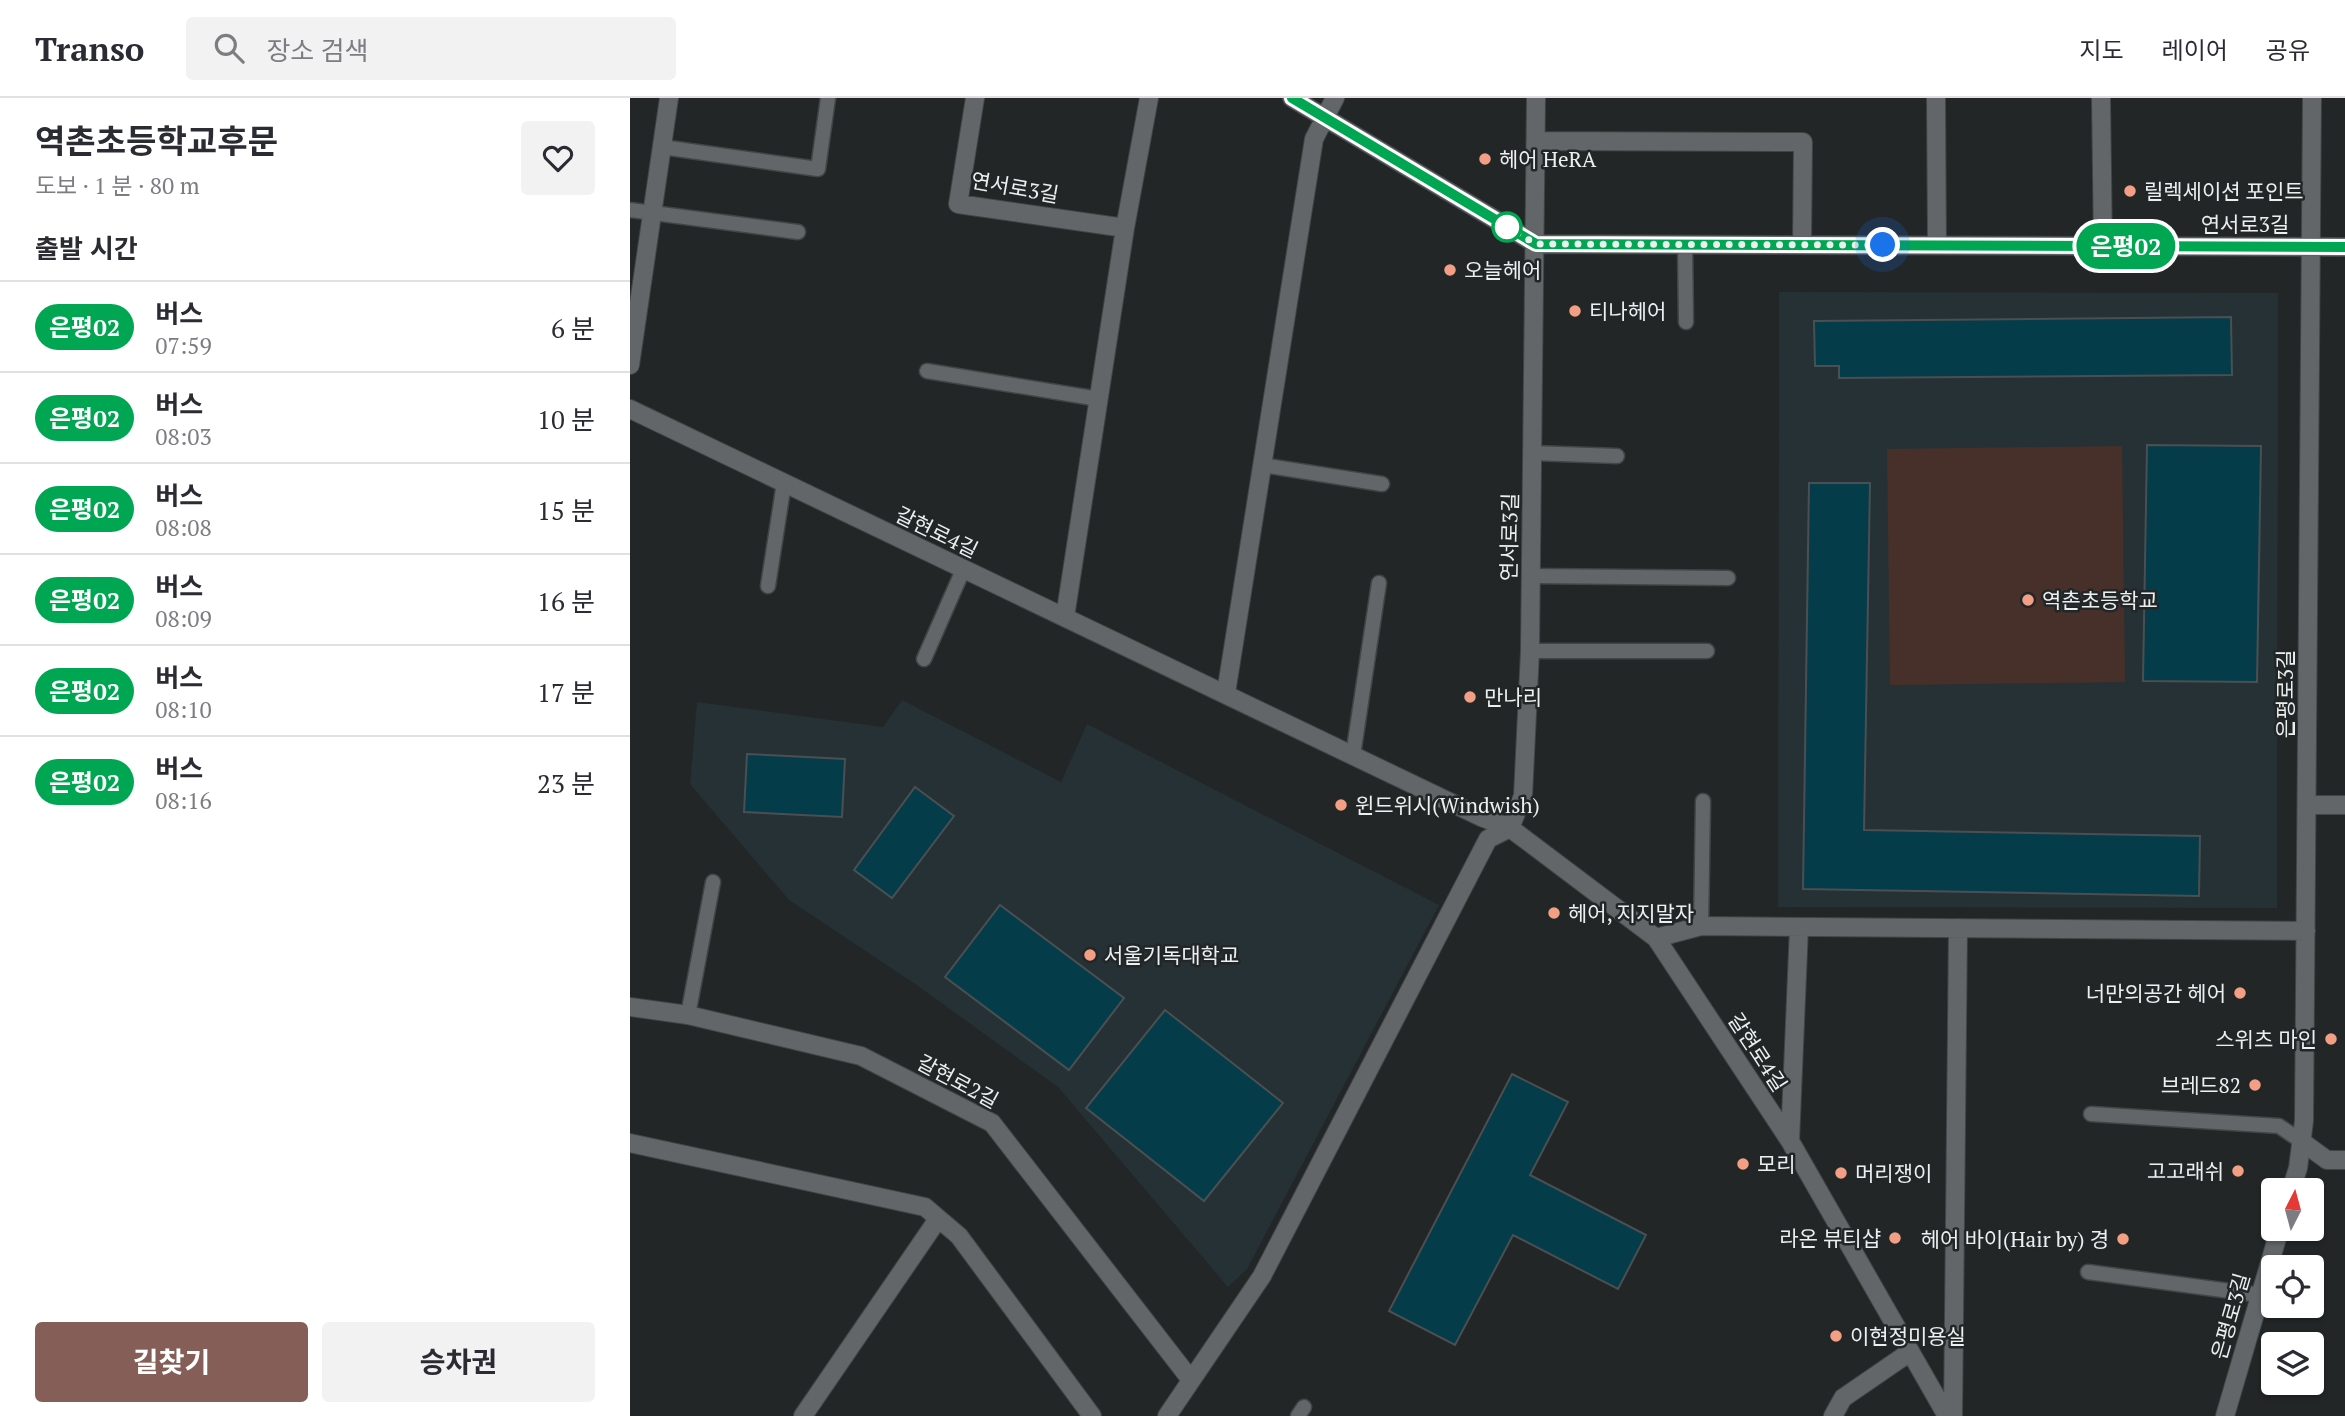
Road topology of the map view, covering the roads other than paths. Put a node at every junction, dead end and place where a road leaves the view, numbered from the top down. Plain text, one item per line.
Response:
1 (669, 98) edge
2 (828, 98) edge
3 (975, 98) edge
4 (1149, 98) edge
5 (1292, 98) edge
6 (1335, 98) edge
7 (1536, 98) edge
8 (1936, 98) edge
9 (2101, 98) edge
10 (2312, 98) edge
11 (1324, 117) junction
12 (1536, 141) junction
13 (662, 147) junction
14 (630, 210) edge
15 (652, 214) junction
16 (1125, 228) junction
17 (798, 232) dead end
18 (1536, 244) junction
19 (1685, 244) junction
20 (1802, 245) junction
21 (1937, 246) junction
22 (2103, 246) junction
23 (2311, 247) junction
24 (2345, 247) edge
25 (1686, 322) dead end
26 (630, 365) edge
27 (927, 371) dead end
28 (1099, 399) junction
29 (630, 409) edge
30 (1532, 453) junction
31 (1617, 456) dead end
32 (1262, 465) junction
33 (784, 483) junction
34 (1382, 484) dead end
35 (963, 570) junction
36 (1531, 576) junction
37 (1728, 578) dead end
38 (1379, 583) dead end
39 (768, 586) dead end
40 (1065, 617) junction
41 (1707, 651) dead end
42 (1530, 652) junction
43 (924, 659) dead end
44 (1226, 693) junction
45 (1353, 755) junction
46 (1703, 801) dead end
47 (2307, 805) junction
48 (2345, 805) edge
49 (1510, 828) junction
50 (713, 882) dead end
51 (1701, 926) junction
52 (1800, 927) junction
53 (1958, 928) junction
54 (2306, 931) junction
55 (1656, 939) junction
56 (630, 1007) edge
57 (688, 1015) junction
58 (2091, 1114) dead end
59 (2301, 1141) junction
60 (1790, 1142) junction
61 (630, 1143) edge
62 (2345, 1160) edge
63 (2295, 1178) edge
64 (939, 1219) junction
65 (2276, 1241) edge
66 (2088, 1272) dead end
67 (2260, 1295) junction
68 (1910, 1352) junction
69 (1191, 1380) junction
70 (803, 1416) edge
71 (1092, 1416) edge
72 (1167, 1416) edge
73 (1833, 1416) edge
74 (1947, 1416) edge
75 (1953, 1416) edge
76 (2225, 1416) edge

1 - 13 street
2 - 13 lane
3 - 16 street, 연서로3길
4 - 16 street
5 - 11 street
6 - 11 street
7 - 12 street
8 - 21 street
9 - 22 street
10 - 23 street, 은평로3길
11 - 18 street
11 - 32 street
12 - 18 street
12 - 20 street
13 - 15 street
14 - 15 lane
15 - 17 lane
15 - 26 street
16 - 28 street
18 - 19 street, 연서로3길
18 - 30 street, 연서로3길
19 - 20 street, 연서로3길
19 - 25 lane
20 - 21 street, 연서로3길
21 - 22 street, 연서로3길
22 - 23 street, 연서로3길
23 - 24 street, 연서로3길
23 - 47 street, 은평로3길
27 - 28 lane
28 - 40 street
29 - 33 street, 갈현로4길
30 - 31 lane
30 - 36 street, 연서로3길
32 - 34 lane
32 - 44 street
33 - 35 street, 갈현로4길
33 - 39 lane
35 - 40 street, 갈현로4길
35 - 43 lane
36 - 37 lane
36 - 42 street, 연서로3길
38 - 45 lane
40 - 44 street, 갈현로4길
41 - 42 lane
42 - 49 street, 연서로3길
44 - 45 street, 갈현로4길
45 - 49 street, 갈현로4길
46 - 51 lane
47 - 48 street
47 - 54 street, 은평로3길
49 - 55 street, 갈현로4길
49 - 69 street
50 - 57 lane
51 - 52 street
51 - 55 street
52 - 53 street
52 - 60 street
53 - 54 street
53 - 75 street
54 - 59 street, 은평로3길
55 - 60 street, 갈현로4길
56 - 57 street, 갈현로2길
57 - 69 street, 갈현로2길
58 - 59 lane
59 - 62 street
59 - 63 street, 은평로3길
60 - 68 street, 갈현로4길
61 - 64 street
64 - 70 street
64 - 71 street
65 - 67 street, 은평로3길
66 - 67 lane
67 - 76 street, 은평로3길
68 - 73 street
68 - 74 street, 갈현로4길
69 - 72 street

